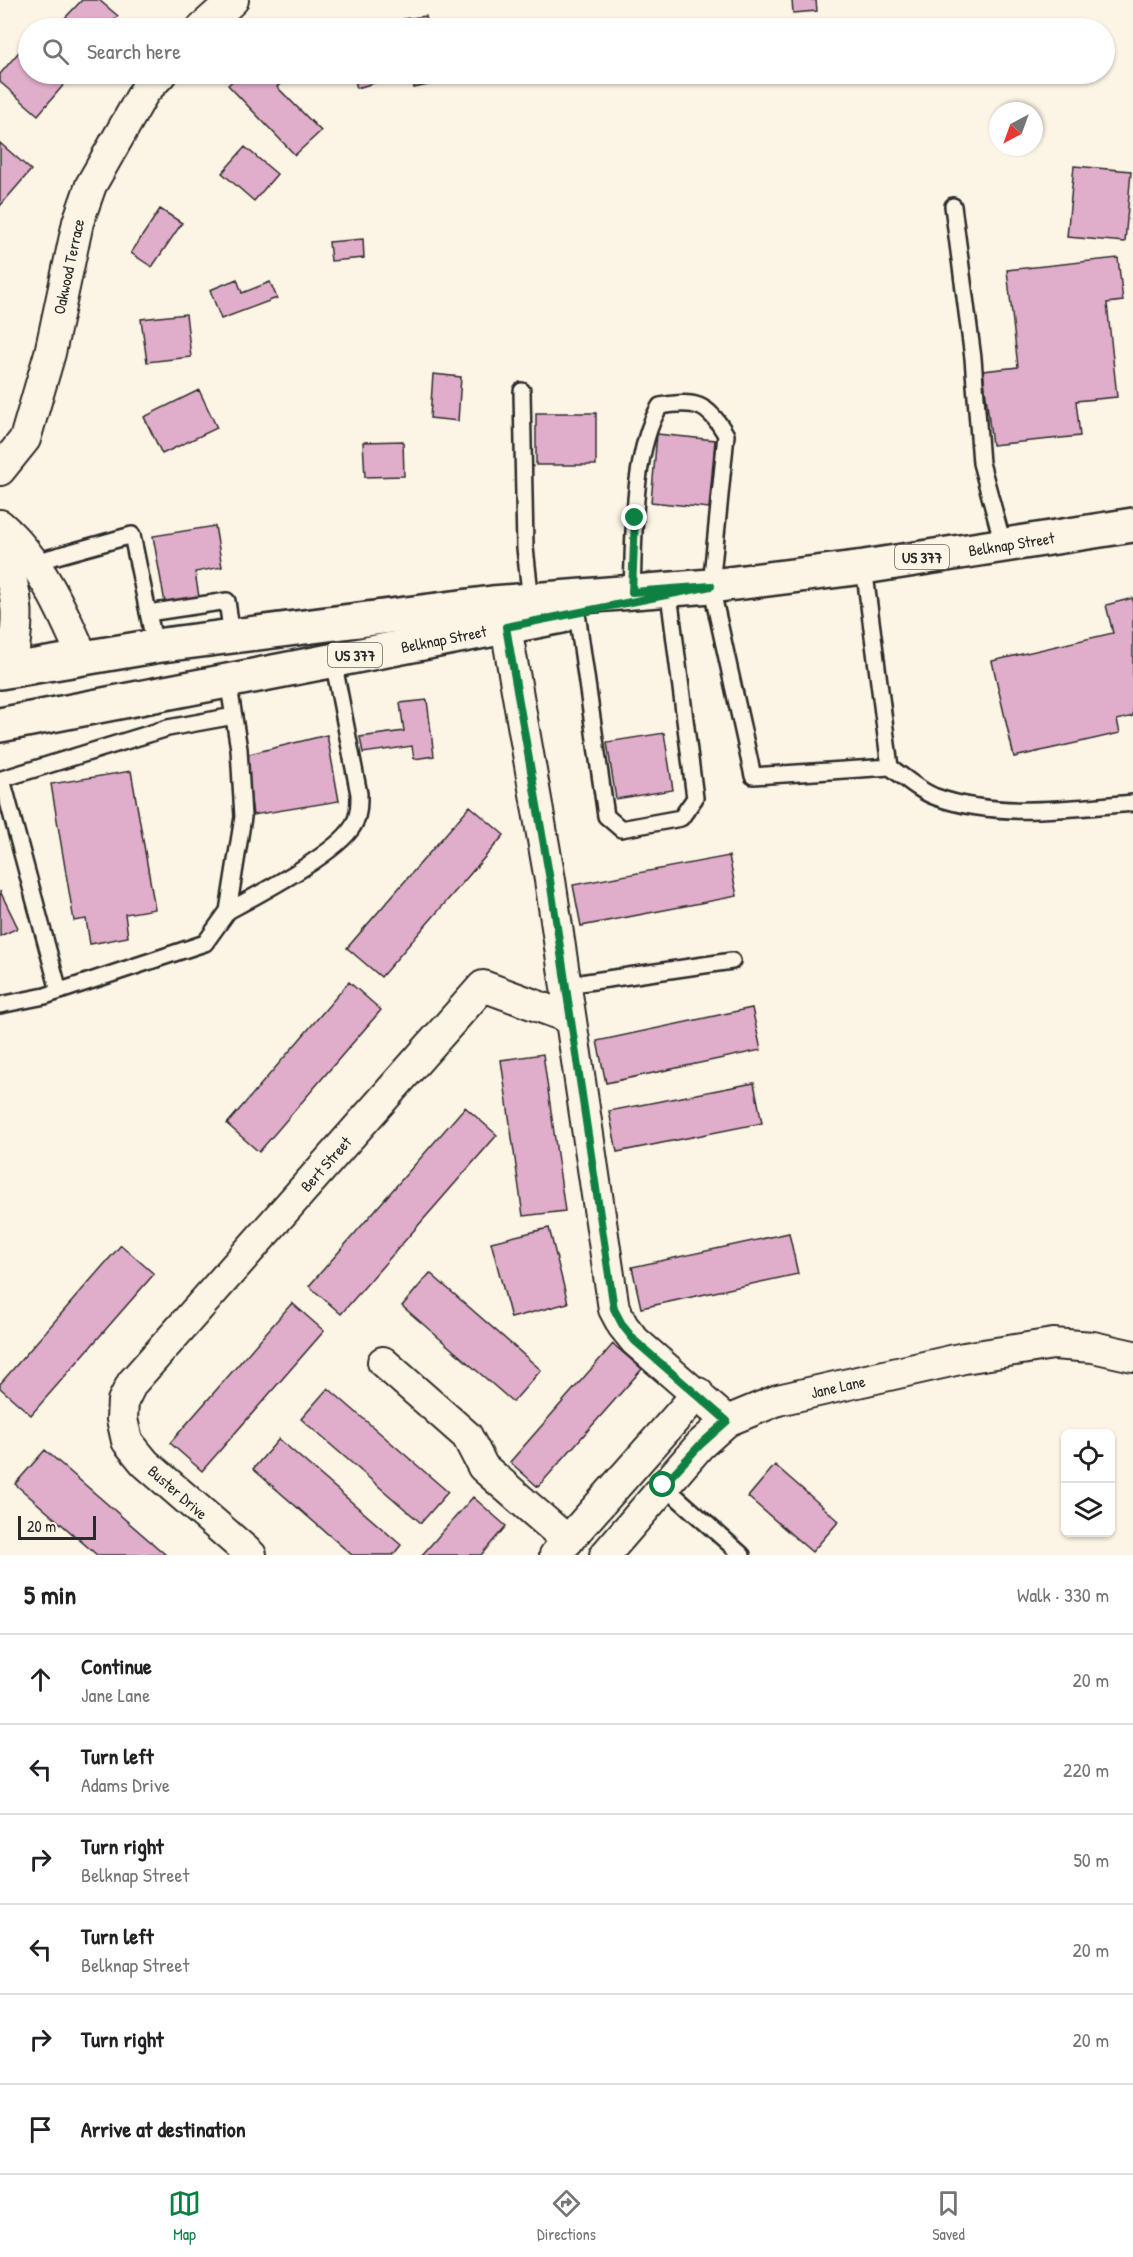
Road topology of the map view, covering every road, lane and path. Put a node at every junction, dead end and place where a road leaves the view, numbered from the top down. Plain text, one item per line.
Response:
1 (233, 0) edge
2 (213, 18) edge
3 (152, 84) edge
4 (953, 206) dead end
5 (522, 391) dead end
6 (0, 470) edge
7 (0, 525) edge
8 (1133, 525) edge
9 (1003, 544) junction
10 (0, 552) edge
11 (35, 562) junction
12 (864, 567) junction
13 (711, 586) junction
14 (632, 592) junction
15 (669, 594) junction
16 (531, 601) junction
17 (577, 612) junction
18 (148, 613) junction
19 (506, 627) junction
20 (232, 636) junction
21 (155, 646) junction
22 (83, 658) junction
23 (333, 660) junction
24 (5, 671) edge
25 (228, 680) junction
26 (234, 716) junction
27 (0, 724) edge
28 (890, 767) junction
29 (1, 779) edge
30 (1133, 803) edge
31 (228, 911) junction
32 (732, 961) dead end
33 (566, 985) junction
34 (59, 991) junction
35 (0, 1005) edge
36 (570, 1018) junction
37 (1133, 1356) edge
38 (382, 1362) dead end
39 (692, 1401) junction
40 (122, 1419) joint
41 (727, 1421) junction
42 (663, 1485) junction
43 (562, 1548) edge
44 (251, 1555) edge
45 (605, 1555) edge
46 (742, 1555) edge

1 - 2 street
3 - 6 street, Oakwood Terrace
4 - 9 lane
5 - 16 lane
7 - 11 street
8 - 9 main road, Belknap Street / US 377
9 - 12 main road, Belknap Street / US 377
10 - 24 street
11 - 18 lane
11 - 22 street
12 - 13 main road, Belknap Street / US 377
12 - 28 lane
13 - 14 main road, Belknap Street / US 377
13 - 14 lane
13 - 15 main road, Belknap Street / US 377
13 - 28 lane
14 - 16 main road, Belknap Street / US 377
15 - 17 main road, Belknap Street / US 377
15 - 17 lane
16 - 20 main road, Belknap Street / US 377
17 - 19 main road, Belknap Street / US 377
18 - 20 lane
18 - 21 lane
19 - 23 main road, Belknap Street / US 377
19 - 33 street
20 - 21 main road, Belknap Street / US 377
21 - 22 main road, Belknap Street / US 377
22 - 24 main road, Belknap Street / US 377
23 - 25 main road, Belknap Street / US 377
23 - 31 lane
25 - 26 lane
25 - 27 main road, Belknap Street / US 377
26 - 29 lane
26 - 31 lane
28 - 30 lane
29 - 34 lane
31 - 34 lane
32 - 33 lane
33 - 36 street
34 - 35 lane
36 - 39 street
36 - 40 street, Bert Street
37 - 41 street, Jane Lane
38 - 43 street
39 - 41 street
39 - 43 street
40 - 44 street, Buster Drive
41 - 42 street, Jane Lane
42 - 45 street, Jane Lane
42 - 46 lane

